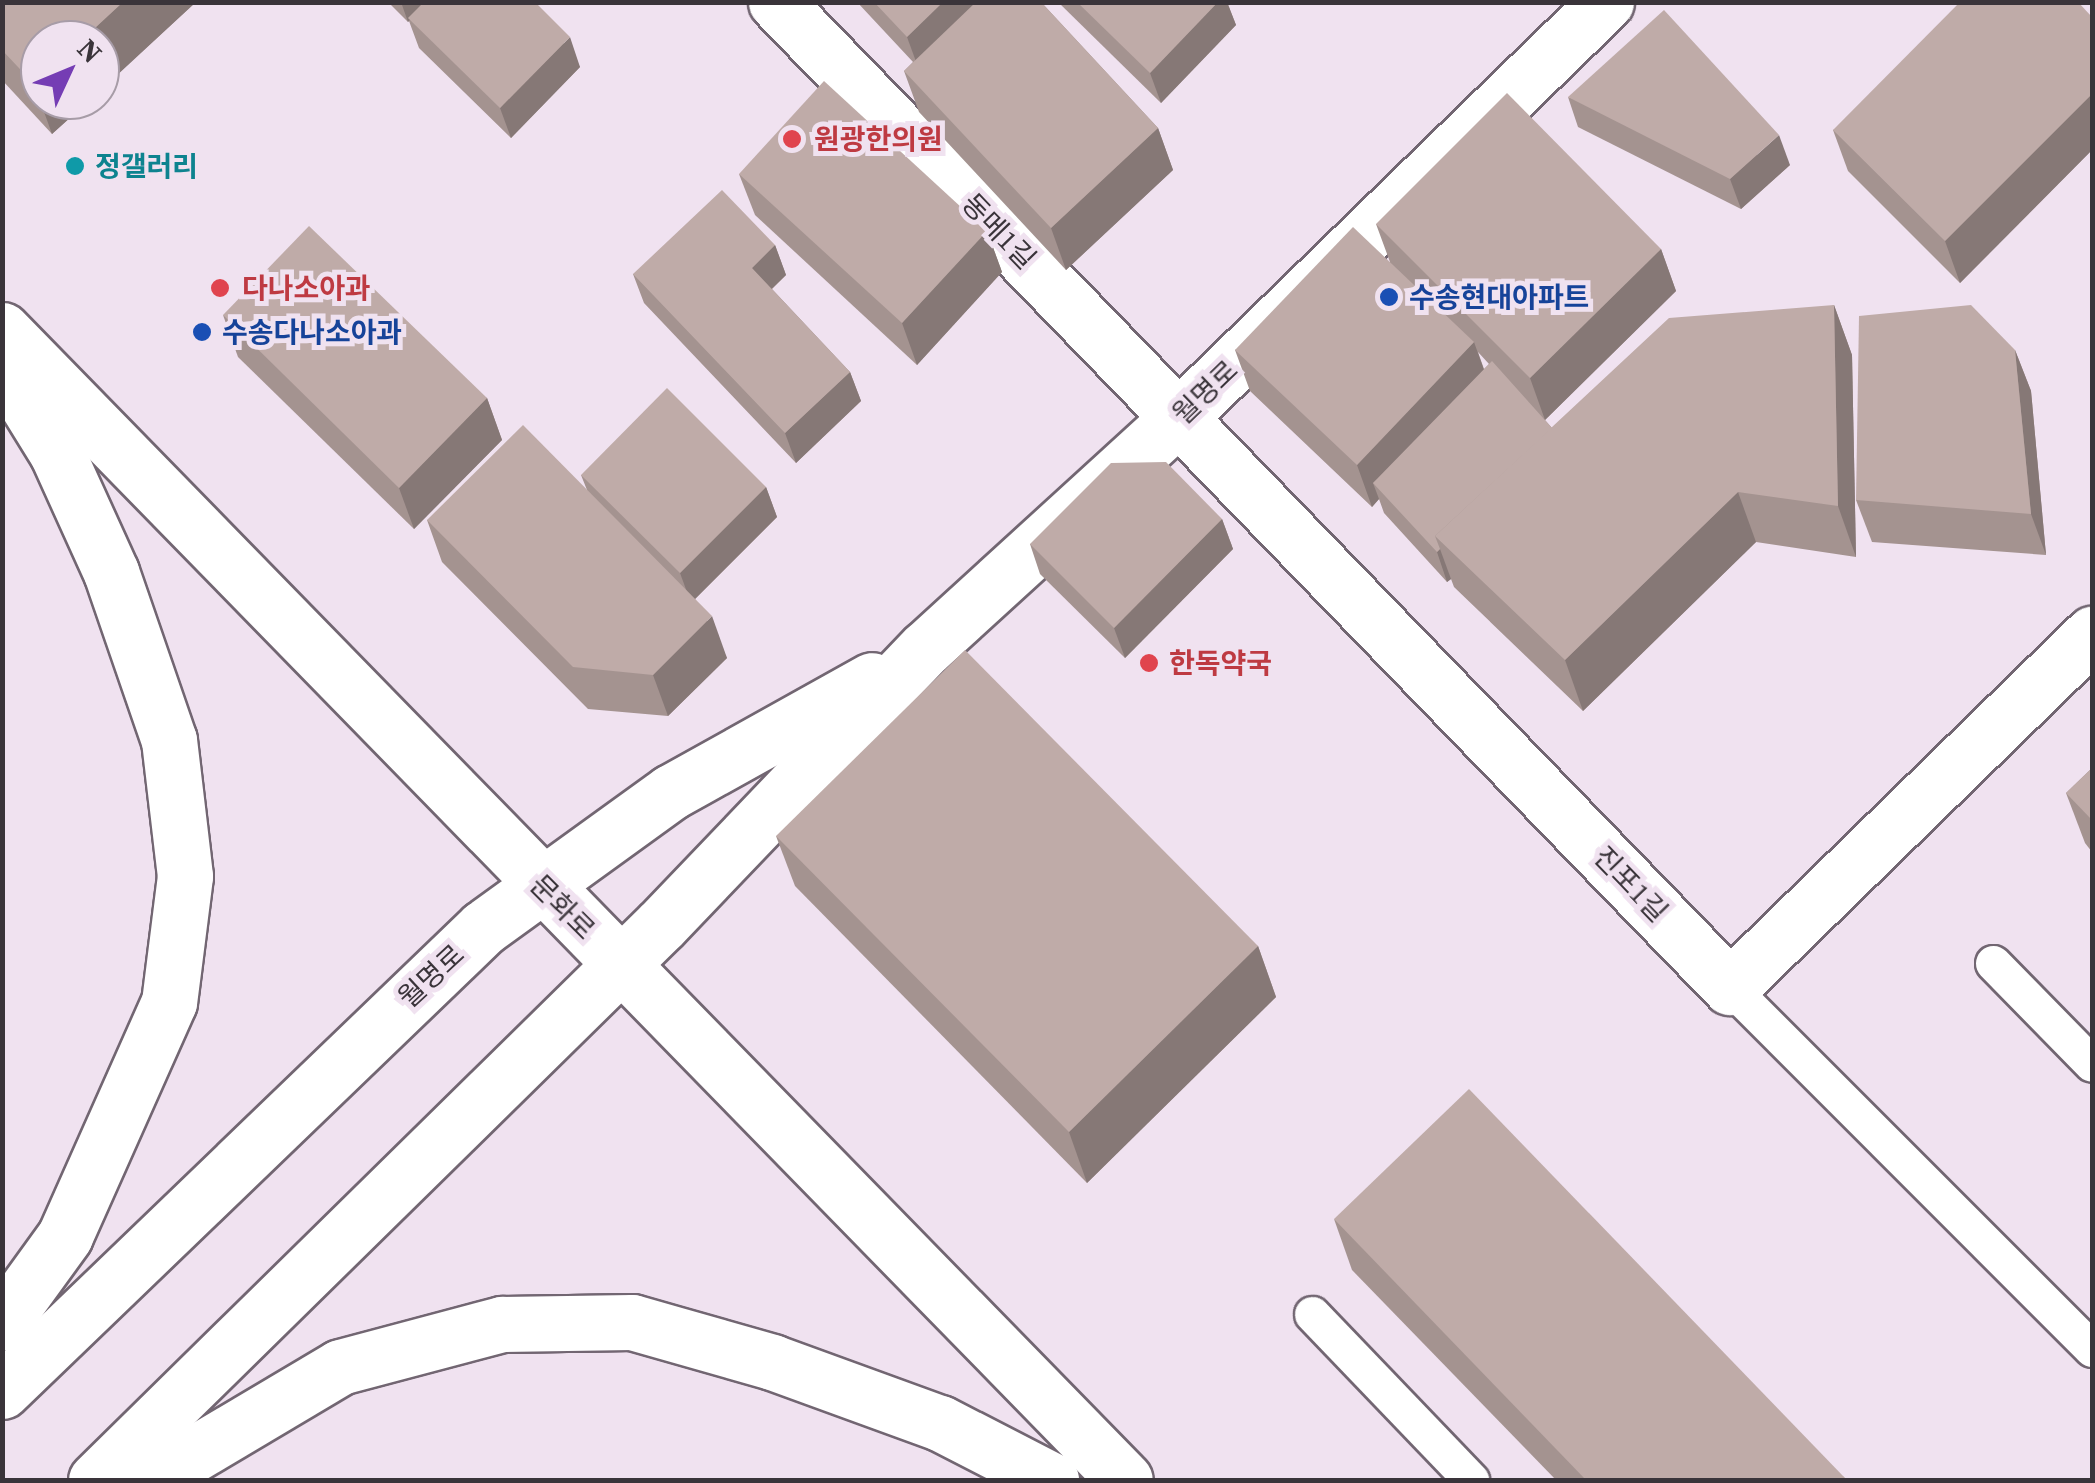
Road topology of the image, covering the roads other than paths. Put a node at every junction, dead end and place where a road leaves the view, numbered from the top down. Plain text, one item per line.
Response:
1 (776, 2) edge
2 (1606, 2) edge
3 (2, 330) edge
4 (2, 364) edge
5 (1180, 416) junction
6 (2092, 634) edge
7 (926, 648) junction
8 (541, 885) junction
9 (1993, 963) dead end
10 (619, 964) junction
11 (1730, 987) junction
12 (2092, 1064) edge
13 (1312, 1314) dead end
14 (2, 1323) edge
15 (2089, 1339) edge
16 (2, 1391) edge
17 (96, 1480) edge
18 (150, 1480) edge
19 (1051, 1480) edge
20 (1125, 1480) edge
21 (1471, 1480) edge

1 - 5 street, 동메1길
2 - 5 street, 월명로
3 - 8 street, 문화로
4 - 14 street
5 - 7 street, 월명로
5 - 11 street, 진포1길
6 - 11 street
7 - 8 street, 월명로
7 - 10 street, 월명로
8 - 10 street, 문화로
8 - 16 street, 월명로
9 - 12 lane
10 - 17 street, 월명로
10 - 20 street, 문화로
11 - 15 lane
13 - 21 lane
18 - 19 street

